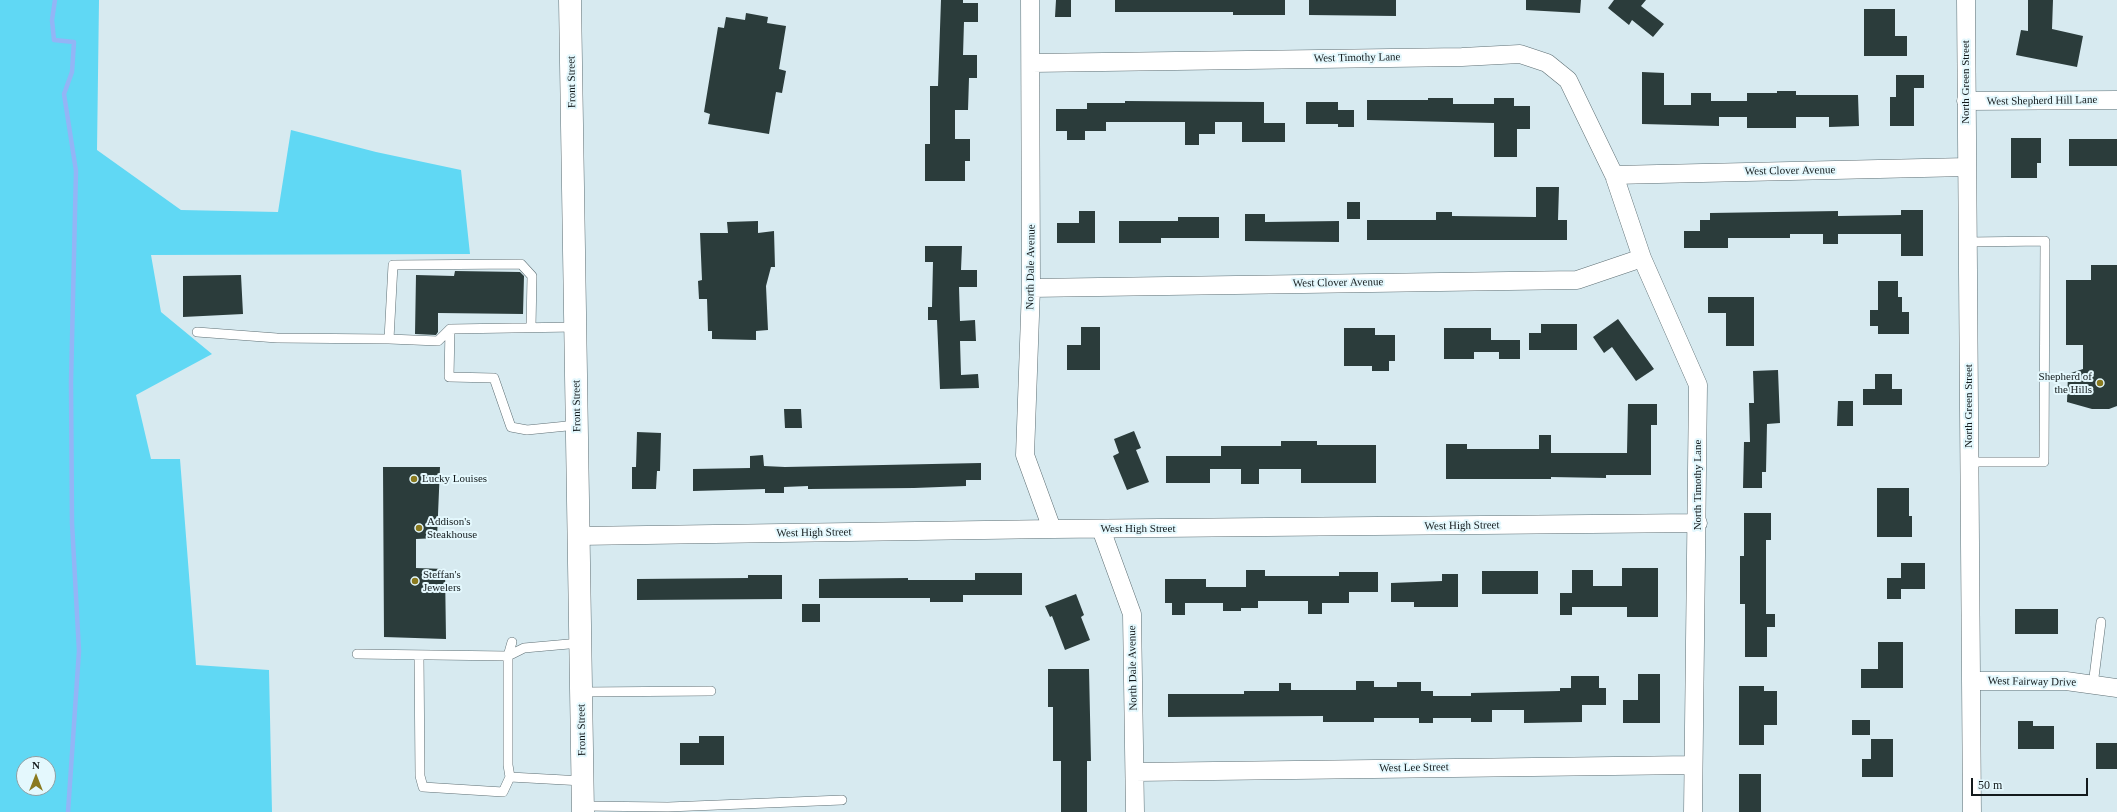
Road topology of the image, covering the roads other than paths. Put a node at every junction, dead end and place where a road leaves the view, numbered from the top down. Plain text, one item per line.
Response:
1 (570, 0) edge
2 (1030, 0) edge
3 (1966, 0) edge
4 (1032, 63) junction
5 (2117, 100) edge
6 (1966, 102) junction
7 (1967, 167) junction
8 (1614, 176) junction
9 (1968, 242) junction
10 (1642, 258) junction
11 (1031, 288) junction
12 (531, 327) junction
13 (576, 327) junction
14 (450, 329) junction
15 (196, 332) dead end
16 (389, 339) junction
17 (577, 425) junction
18 (1969, 462) junction
19 (1698, 523) junction
20 (1052, 529) junction
21 (1101, 529) junction
22 (579, 536) junction
23 (2101, 622) dead end
24 (512, 642) dead end
25 (580, 643) junction
26 (357, 654) dead end
27 (419, 655) junction
28 (508, 656) junction
29 (1971, 681) junction
30 (2093, 685) junction
31 (2117, 688) edge
32 (711, 691) dead end
33 (581, 692) junction
34 (1693, 765) junction
35 (1135, 772) junction
36 (510, 777) junction
37 (583, 781) junction
38 (842, 800) dead end
39 (583, 809) edge
40 (1135, 812) edge
41 (1692, 812) edge
42 (1972, 812) edge

1 - 13 main road, Front Street
2 - 4 street, North Dale Avenue
3 - 6 street, North Green Street
4 - 8 street, West Timothy Lane
4 - 11 street, North Dale Avenue
5 - 6 street, West Shepherd Hill Lane
6 - 7 street, North Green Street
7 - 8 street, West Clover Avenue
7 - 9 street, North Green Street
8 - 10 street, North Timothy Lane
9 - 18 street, North Green Street
9 - 18 lane
10 - 11 street, West Clover Avenue
10 - 19 street, North Timothy Lane
11 - 20 street, North Dale Avenue
12 - 13 lane
12 - 14 lane
12 - 16 lane
13 - 17 main road, Front Street
14 - 16 lane
14 - 17 lane
15 - 16 lane
17 - 22 main road, Front Street
18 - 29 street, North Green Street
19 - 21 street, West High Street
19 - 34 street, North Timothy Lane
20 - 21 street, West High Street
20 - 22 street, West High Street
21 - 35 street, North Dale Avenue
22 - 25 main road, Front Street
23 - 30 lane
24 - 28 lane
25 - 28 lane
25 - 33 main road, Front Street
26 - 27 lane
27 - 28 lane
27 - 36 lane
28 - 36 lane
29 - 30 street, West Fairway Drive
29 - 42 street, North Green Street
30 - 31 street, West Fairway Drive
32 - 33 lane
33 - 37 main road, Front Street
34 - 35 street, West Lee Street
34 - 41 street, North Timothy Lane
35 - 40 street, North Dale Avenue
36 - 37 lane
37 - 39 main road, Front Street
38 - 39 lane

